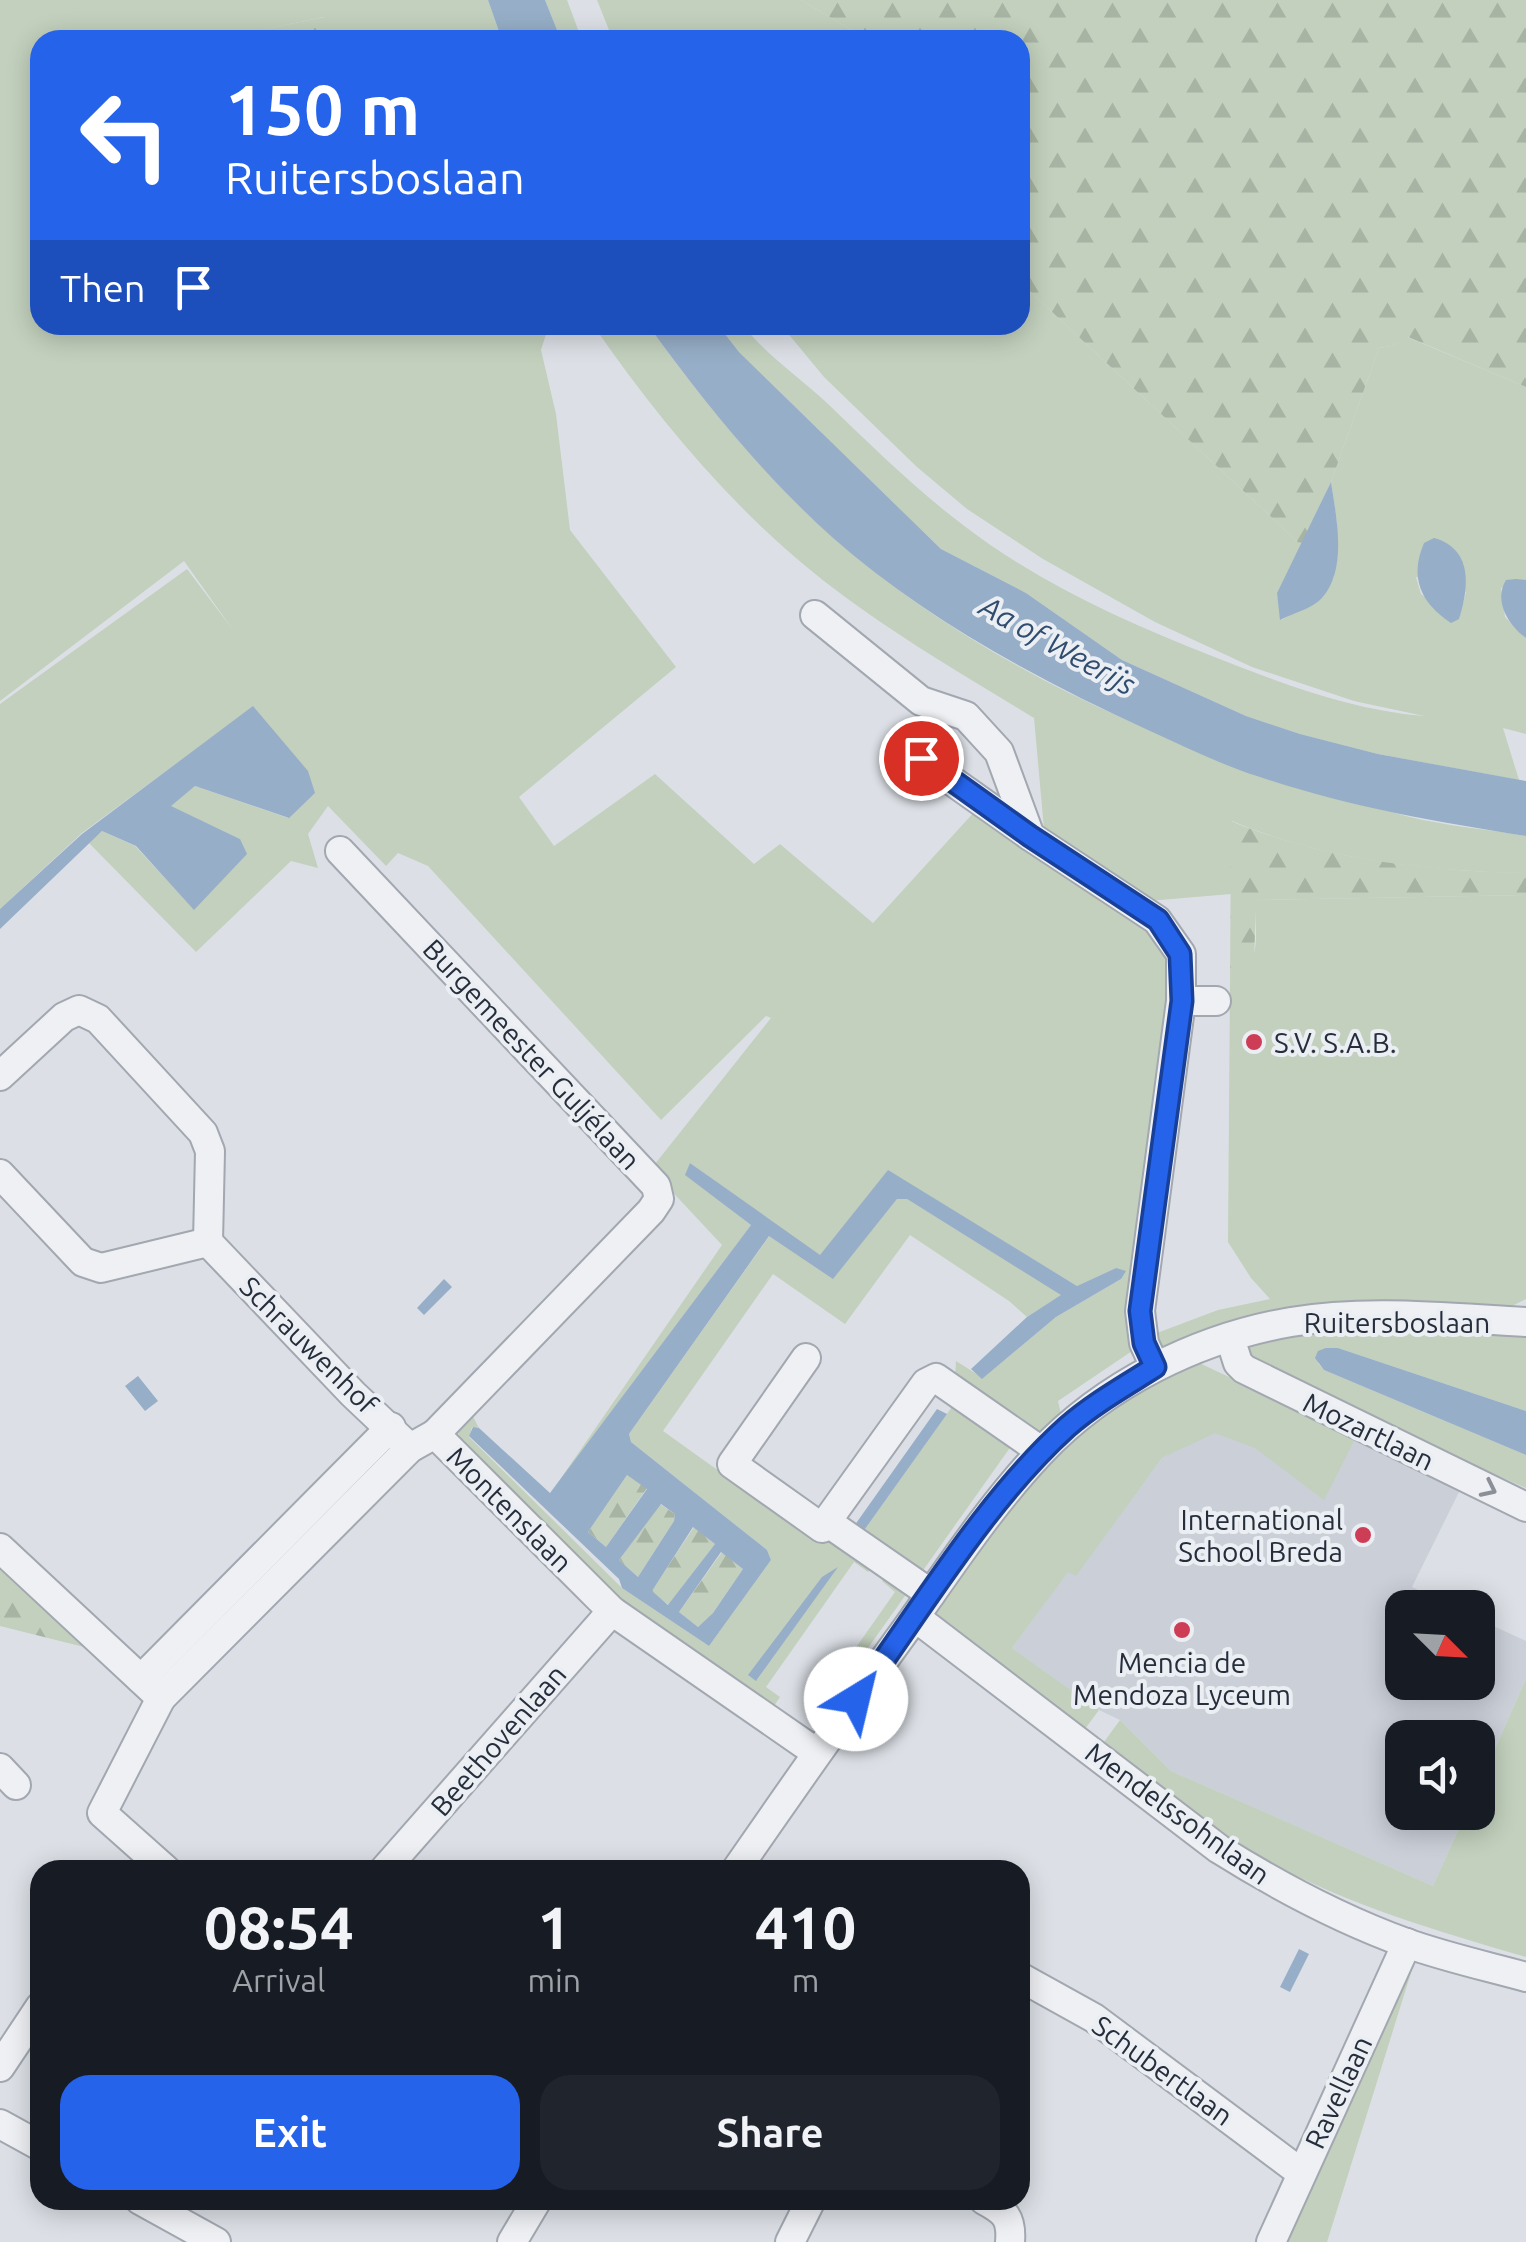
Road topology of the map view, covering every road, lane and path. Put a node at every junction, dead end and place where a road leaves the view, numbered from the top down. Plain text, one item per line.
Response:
1 (815, 615) dead end
2 (921, 758) dead end
3 (1030, 836) junction
4 (340, 851) dead end
5 (1182, 1001) junction
6 (1216, 1001) dead end
7 (0, 1076) edge
8 (0, 1174) edge
9 (208, 1242) junction
10 (1526, 1322) edge
11 (1230, 1338) junction
12 (806, 1358) dead end
13 (1155, 1367) junction
14 (435, 1434) junction
15 (401, 1438) junction
16 (1041, 1451) junction
17 (1526, 1507) edge
18 (827, 1522) junction
19 (0, 1548) edge
20 (923, 1606) junction
21 (612, 1610) junction
22 (151, 1689) junction
23 (817, 1754) junction
24 (155, 1860) edge
25 (393, 1860) edge
26 (743, 1860) edge
27 (1407, 1943) junction
28 (1526, 1977) edge
29 (1030, 1983) edge
30 (30, 2022) edge
31 (0, 2067) edge
32 (0, 2124) edge
33 (30, 2140) edge
34 (1300, 2172) junction
35 (158, 2210) edge
36 (531, 2210) edge
37 (806, 2210) edge
38 (1001, 2210) edge
39 (216, 2242) edge
40 (512, 2242) edge
41 (790, 2242) edge
42 (1010, 2242) edge
43 (1271, 2242) edge

1 - 3 street
2 - 3 street
3 - 5 street
4 - 14 street, Burgemeester Guljélaan
5 - 6 street
5 - 13 street
7 - 9 street
8 - 9 street
9 - 15 street, Schrauwenhof
10 - 11 street, Ruitersboslaan
11 - 13 street, Ruitersboslaan
11 -> 17 street, Mozartlaan
12 - 18 street
13 - 16 street, Ruitersboslaan
14 - 15 street, Montenslaan
14 - 21 street, Montenslaan
15 - 22 street, Montenslaan
16 - 18 street
16 - 20 street, Ruitersboslaan
18 - 20 street
19 - 22 street
20 - 23 street, Ruitersboslaan
20 - 27 street, Mendelssohnlaan
21 - 23 street, Montenslaan
21 - 25 street, Beethovenlaan
22 - 24 street
23 - 26 street, Ruitersboslaan
27 - 28 street, Mendelssohnlaan
27 - 34 street, Ravellaan
29 - 34 street, Schubertlaan
30 - 31 street
32 - 33 street
34 - 43 street, Ravellaan
35 - 39 street
36 - 40 street
37 - 41 street
38 - 42 street

